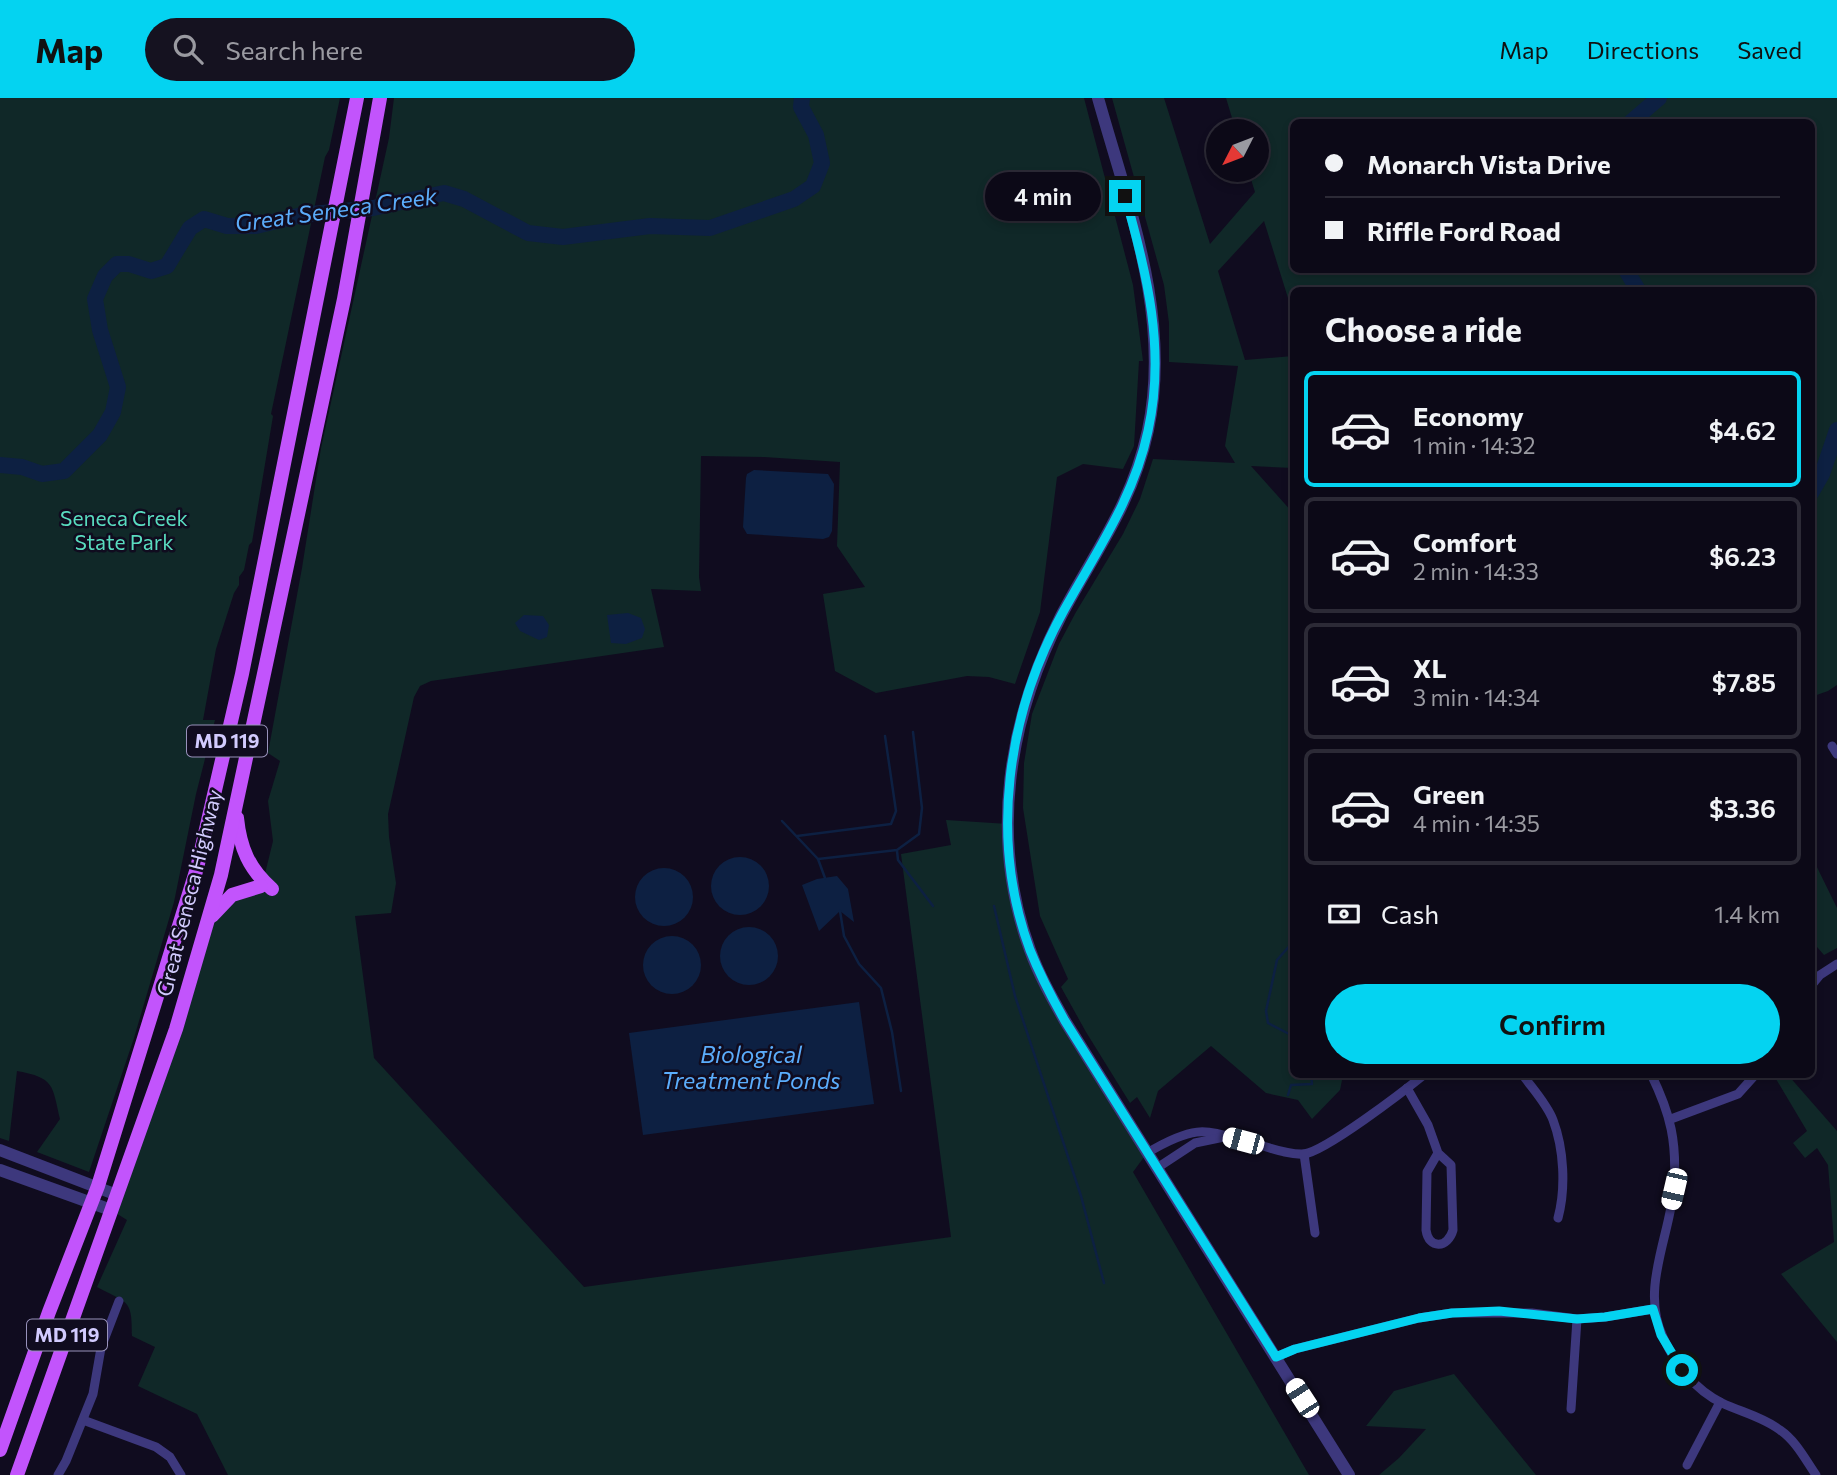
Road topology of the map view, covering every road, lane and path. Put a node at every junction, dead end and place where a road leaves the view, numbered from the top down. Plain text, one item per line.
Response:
1 (357, 98) edge
2 (380, 98) edge
3 (1098, 98) edge
4 (236, 806) junction
5 (207, 923) junction
6 (1837, 964) edge
7 (1815, 981) edge
8 (1419, 1078) edge
9 (1525, 1078) edge
10 (1653, 1078) edge
11 (1752, 1078) edge
12 (1407, 1088) junction
13 (1671, 1119) junction
14 (1225, 1137) junction
15 (0, 1150) edge
16 (1147, 1153) junction
17 (1438, 1153) junction
18 (1304, 1154) junction
19 (1157, 1168) junction
20 (0, 1170) edge
21 (98, 1186) junction
22 (117, 1195) junction
23 (91, 1203) junction
24 (111, 1210) junction
25 (1558, 1218) dead end
26 (1315, 1233) dead end
27 (119, 1301) dead end
28 (1653, 1309) junction
29 (1577, 1319) junction
30 (1276, 1357) junction
31 (1720, 1402) junction
32 (1571, 1409) dead end
33 (83, 1420) junction
34 (0, 1450) edge
35 (1687, 1465) dead end
36 (17, 1475) edge
37 (58, 1475) edge
38 (181, 1475) edge
39 (1349, 1475) edge
40 (1816, 1475) edge

1 - 21 main road, Great Seneca Highway / MD 119
2 - 4 main road, Great Seneca Highway / MD 119
3 - 16 street
4 - 5 main road, Great Seneca Highway / MD 119
4 - 5 main road
5 - 22 main road, Great Seneca Highway / MD 119
6 - 7 street
8 - 12 street
9 - 25 street
10 - 13 street
11 - 13 street
12 - 17 street
12 - 18 street
13 - 28 street
14 - 16 street
14 - 18 street
14 - 19 street
15 - 21 street
16 - 19 street
17 - 17 street
18 - 26 street
19 - 30 street
20 - 23 street
21 - 22 street
21 - 23 main road, Great Seneca Highway / MD 119
22 - 24 main road, Great Seneca Highway / MD 119
23 - 24 street
23 - 34 main road, Great Seneca Highway / MD 119
24 - 36 main road, Great Seneca Highway / MD 119
27 - 33 street
28 - 29 street
28 - 31 street
29 - 30 street
29 - 32 street
30 - 39 street
31 - 35 street
31 - 40 street
33 - 37 street
33 - 38 street

